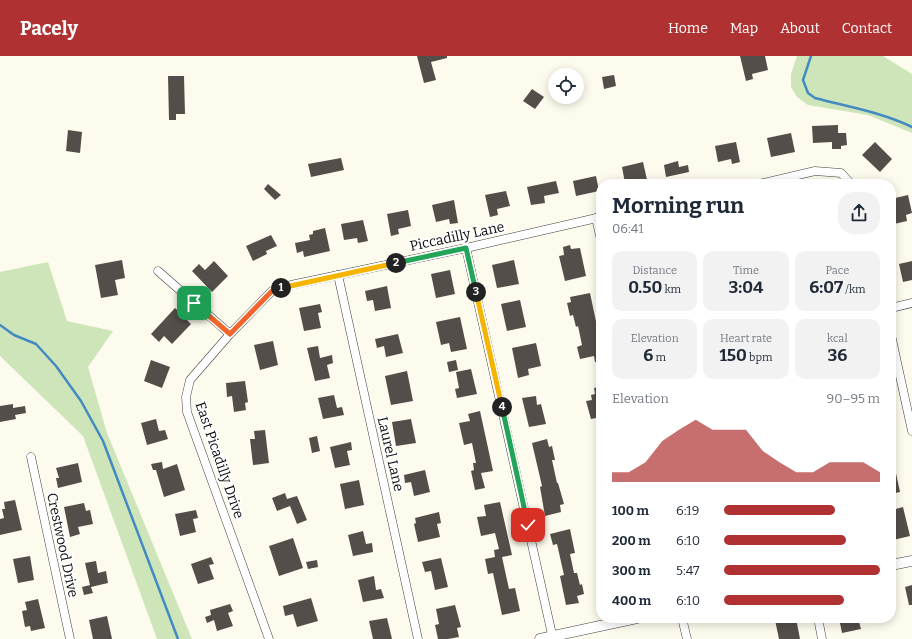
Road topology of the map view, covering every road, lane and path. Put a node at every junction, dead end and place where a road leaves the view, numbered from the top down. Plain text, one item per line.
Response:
1 (781, 179) edge
2 (846, 179) edge
3 (596, 219) edge
4 (466, 248) junction
5 (158, 272) dead end
6 (338, 275) junction
7 (272, 291) joint
8 (912, 303) edge
9 (896, 307) edge
10 (230, 334) junction
11 (896, 358) edge
12 (912, 430) edge
13 (31, 457) dead end
14 (912, 561) edge
15 (896, 564) edge
16 (617, 623) edge
17 (683, 623) edge
18 (819, 623) edge
19 (553, 638) edge
20 (70, 639) edge
21 (269, 639) edge
22 (418, 639) edge
23 (540, 639) edge
24 (687, 639) edge
25 (822, 639) edge

1 - 2 street
3 - 4 street, Piccadilly Lane
4 - 6 street, Piccadilly Lane
4 - 19 street
5 - 10 street
6 - 7 street, Piccadilly Lane
6 - 22 street, Laurel Lane
7 - 10 street, East Picadilly Drive
8 - 9 street
10 - 21 street, East Picadilly Drive
11 - 12 street
13 - 20 street, Crestwood Drive
14 - 15 street
16 - 19 street
17 - 24 street
18 - 25 street
19 - 23 street

